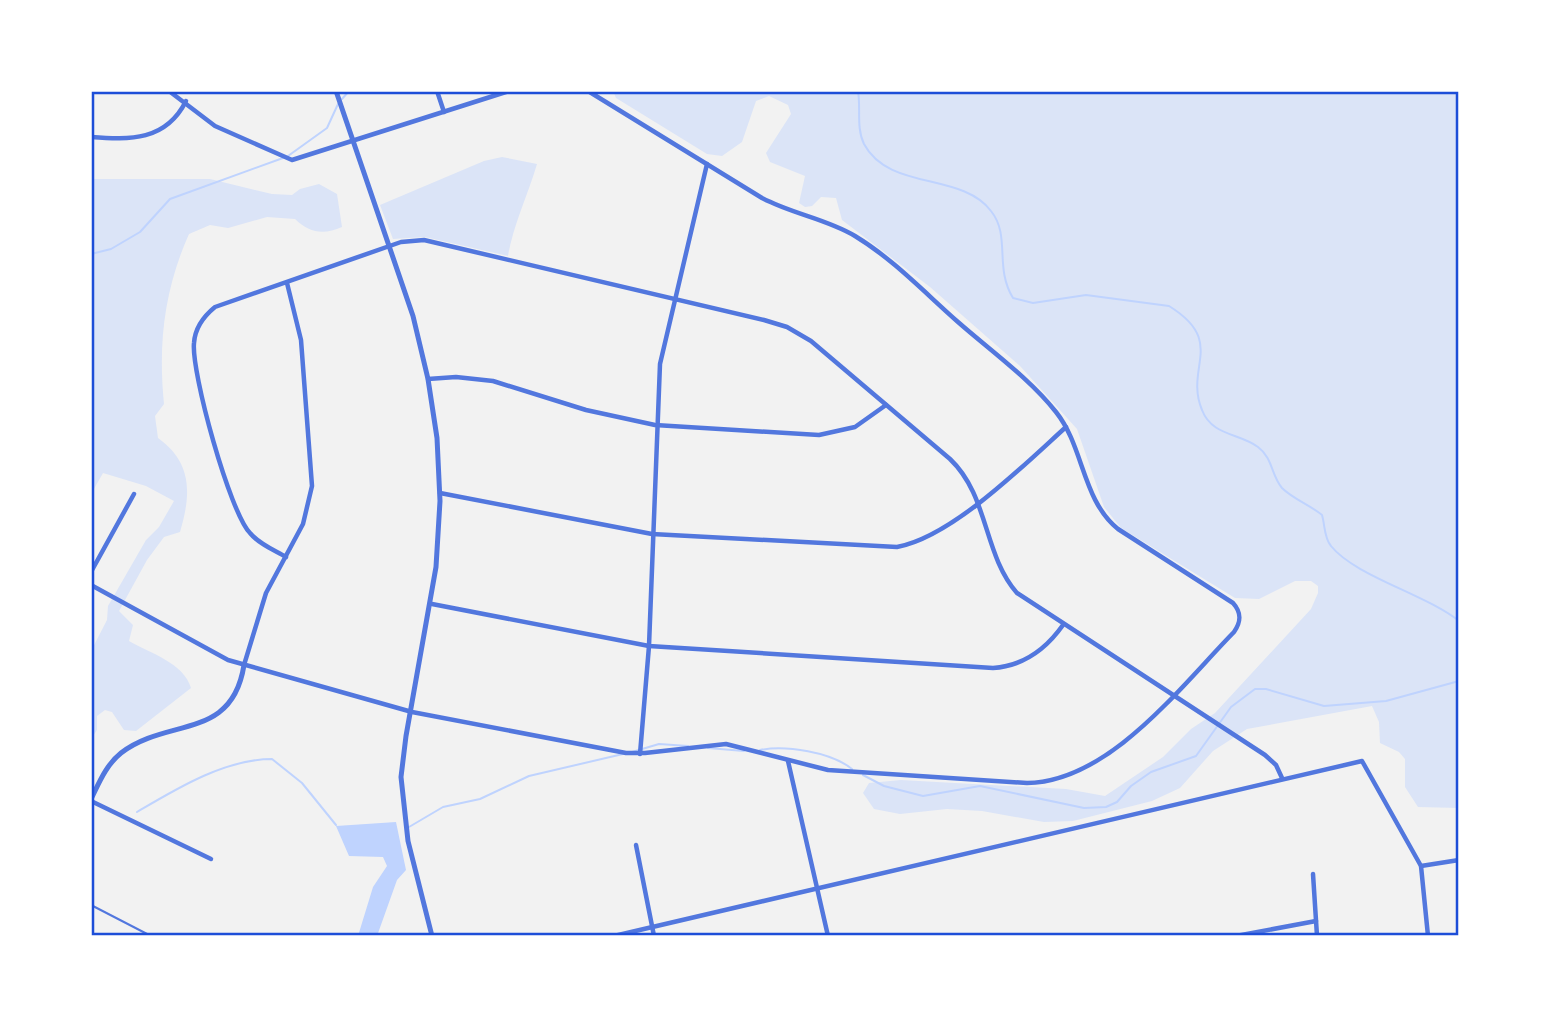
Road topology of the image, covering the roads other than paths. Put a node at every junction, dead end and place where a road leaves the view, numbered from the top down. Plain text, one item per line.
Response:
1 (169, 91) edge
2 (335, 91) edge
3 (437, 91) edge
4 (509, 91) edge
5 (588, 91) edge
6 (186, 101) junction
7 (444, 112) junction
8 (91, 137) edge
9 (354, 142) junction
10 (707, 164) junction
11 (391, 245) junction
12 (287, 283) junction
13 (674, 299) junction
14 (428, 379) junction
15 (886, 405) junction
16 (655, 425) junction
17 (1066, 427) junction
18 (440, 493) junction
19 (134, 494) dead end
20 (979, 501) junction
21 (652, 534) junction
22 (286, 557) junction
23 (91, 572) edge
24 (91, 585) edge
25 (432, 604) junction
26 (1063, 625) junction
27 (649, 646) junction
28 (244, 664) junction
29 (1172, 695) junction
30 (412, 712) junction
31 (640, 754) junction
32 (788, 761) junction
33 (1282, 778) junction
34 (91, 800) edge
35 (636, 845) dead end
36 (211, 859) dead end
37 (1459, 860) edge
38 (1421, 866) junction
39 (1313, 874) dead end
40 (817, 888) junction
41 (91, 905) edge
42 (1316, 921) junction
43 (652, 927) junction
44 (151, 936) edge
45 (432, 936) edge
46 (614, 936) edge
47 (654, 936) edge
48 (828, 936) edge
49 (1236, 936) edge
50 (1317, 936) edge
51 (1428, 936) edge

1 - 6 street
2 - 9 street
3 - 7 street
4 - 7 street
5 - 10 street
6 - 8 street
6 - 9 street
7 - 9 street
9 - 11 street
10 - 13 street
10 - 17 street
11 - 12 street
11 - 13 street
11 - 14 street
12 - 22 street
12 - 22 street
13 - 15 street
13 - 16 street
14 - 16 street
14 - 18 street
15 - 16 street
15 - 20 street
16 - 21 street
17 - 20 street
17 - 29 street
18 - 21 street
18 - 25 street
19 - 23 street
20 - 21 street
20 - 26 street
21 - 27 street
22 - 28 street
24 - 28 street
25 - 27 street
25 - 30 street
26 - 27 street
26 - 29 street
27 - 31 street
28 - 30 street
28 - 34 street
29 - 32 street
29 - 33 street
30 - 31 street
30 - 45 street
31 - 32 street
32 - 40 street
33 - 38 street
33 - 40 street
34 - 36 street
35 - 43 street
37 - 38 street
38 - 51 street
39 - 42 street
40 - 43 street
40 - 48 street
41 - 44 lane
42 - 49 street
42 - 50 street
43 - 46 street
43 - 47 street

